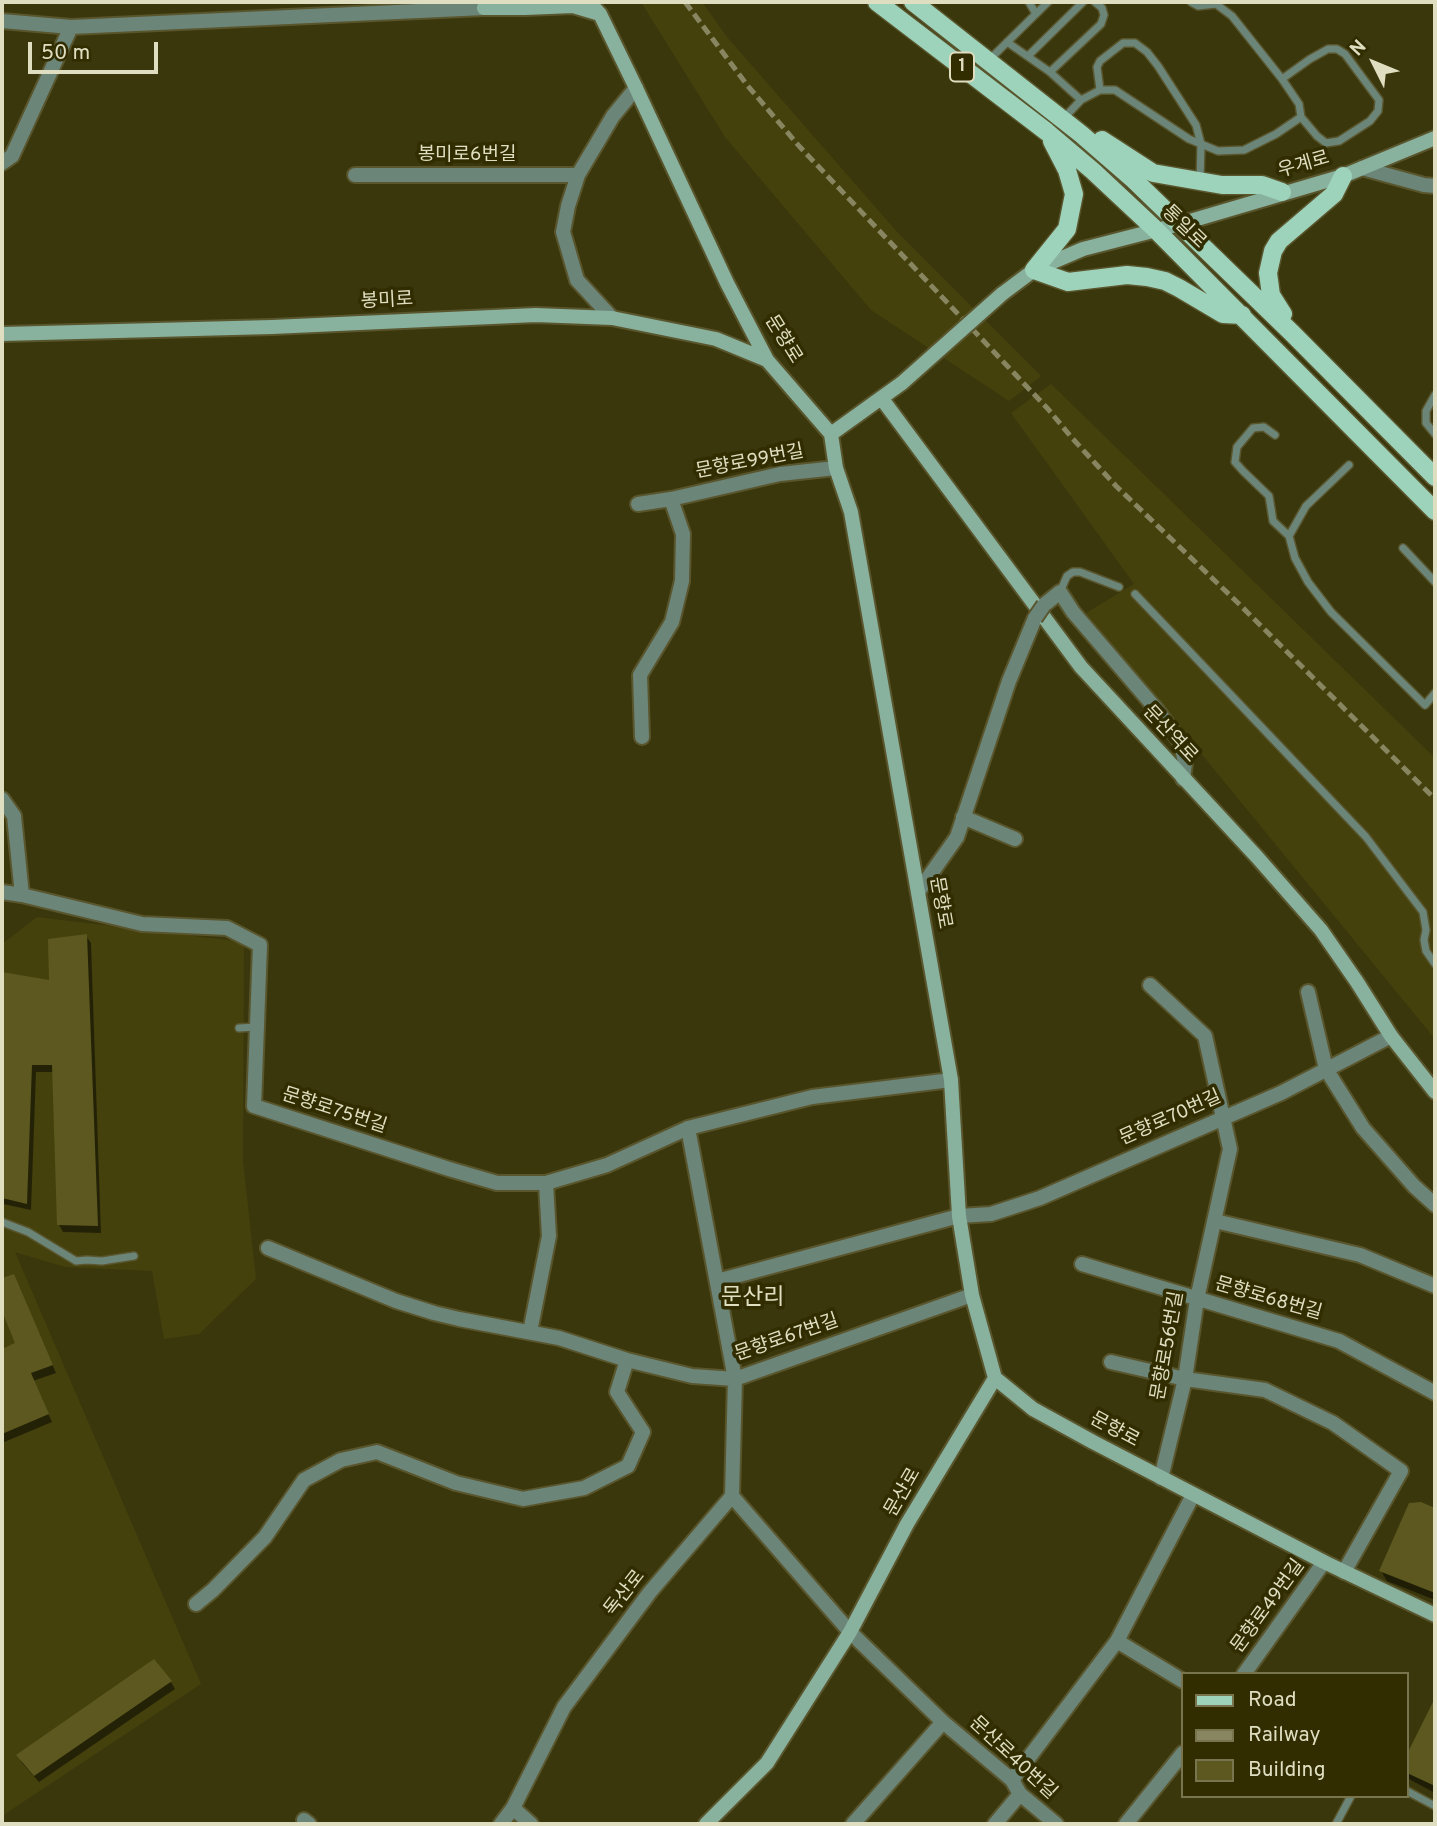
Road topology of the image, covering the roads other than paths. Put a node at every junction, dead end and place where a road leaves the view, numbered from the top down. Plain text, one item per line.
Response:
1 (589, 2) edge
2 (877, 2) edge
3 (913, 2) edge
4 (1029, 2) edge
5 (1048, 2) edge
6 (1083, 2) edge
7 (1095, 2) edge
8 (1191, 2) edge
9 (487, 4) edge
10 (600, 14) junction
11 (1036, 14) junction
12 (2, 21) edge
13 (71, 27) junction
14 (1007, 42) junction
15 (1028, 56) junction
16 (989, 61) junction
17 (1050, 72) junction
18 (1282, 79) junction
19 (636, 88) junction
20 (1100, 90) junction
21 (1081, 100) junction
22 (1301, 117) junction
23 (1062, 120) junction
24 (1047, 132) junction
25 (1081, 134) junction
26 (1435, 138) edge
27 (1201, 144) junction
28 (2, 163) edge
29 (1362, 168) junction
30 (355, 175) dead end
31 (578, 175) junction
32 (1343, 176) junction
33 (1200, 183) junction
34 (1435, 186) edge
35 (1282, 192) junction
36 (1180, 224) junction
37 (1155, 229) junction
38 (1034, 270) junction
39 (1242, 315) junction
40 (612, 318) junction
41 (1292, 333) junction
42 (2, 334) edge
43 (767, 360) junction
44 (1435, 395) edge
45 (882, 399) junction
46 (1435, 434) edge
47 (831, 435) junction
48 (1275, 435) dead end
49 (1349, 465) dead end
50 (836, 468) junction
51 (1435, 477) edge
52 (671, 499) junction
53 (638, 504) dead end
54 (1435, 511) edge
55 (1289, 536) junction
56 (1404, 548) dead end
57 (1435, 583) edge
58 (1119, 587) dead end
59 (1060, 592) junction
60 (1135, 594) dead end
61 (1435, 694) edge
62 (642, 737) dead end
63 (1183, 779) junction
64 (2, 799) edge
65 (963, 817) junction
66 (1015, 839) dead end
67 (2, 892) edge
68 (918, 892) junction
69 (22, 895) junction
70 (1435, 964) edge
71 (1150, 985) dead end
72 (1308, 992) dead end
73 (257, 1027) junction
74 (239, 1028) dead end
75 (1391, 1036) junction
76 (1326, 1069) junction
77 (951, 1080) junction
78 (1435, 1092) edge
79 (1224, 1117) junction
80 (688, 1128) junction
81 (546, 1183) junction
82 (1435, 1205) edge
83 (959, 1216) junction
84 (1215, 1221) junction
85 (2, 1222) edge
86 (268, 1248) dead end
87 (135, 1256) dead end
88 (1082, 1264) dead end
89 (717, 1281) junction
90 (1435, 1286) edge
91 (972, 1294) junction
92 (1197, 1299) junction
93 (530, 1332) junction
94 (626, 1360) junction
95 (1111, 1362) dead end
96 (995, 1378) junction
97 (735, 1379) junction
98 (1185, 1379) junction
99 (1435, 1393) edge
100 (1161, 1478) junction
101 (1192, 1495) junction
102 (732, 1496) junction
103 (1324, 1562) junction
104 (1344, 1572) junction
105 (196, 1604) dead end
106 (1435, 1615) edge
107 (850, 1632) junction
108 (1117, 1642) junction
109 (1245, 1672) edge
110 (1182, 1680) edge
111 (943, 1722) junction
112 (1182, 1754) edge
113 (1012, 1780) junction
114 (1409, 1792) edge
115 (1020, 1794) junction
116 (1350, 1798) edge
117 (1435, 1806) edge
118 (513, 1808) junction
119 (501, 1824) edge
120 (531, 1824) edge
121 (706, 1824) edge
122 (853, 1824) edge
123 (995, 1824) edge
124 (1056, 1824) edge
125 (1126, 1824) edge
126 (1336, 1824) edge

1 - 10 street, 문향로
2 - 24 main road, 통일로 / 1
3 - 16 main road, 통일로 / 1
4 - 11 lane
5 - 11 lane
6 - 15 lane
7 - 17 lane
8 - 18 lane
9 - 10 street
9 - 13 street
10 - 19 street, 문향로
11 - 14 lane
12 - 13 street
13 - 28 street
14 - 15 lane
14 - 16 lane
15 - 17 lane
16 - 23 main road, 통일로 / 1
17 - 21 lane
18 - 22 lane
18 - 22 lane
19 - 31 street
19 - 43 street, 문향로
20 - 21 lane
20 - 27 lane
20 - 27 lane
21 - 23 lane
22 - 27 lane
23 - 25 main road, 통일로 / 1
24 - 37 main road, 통일로 / 1
24 - 38 main road
25 - 33 main road
25 - 36 main road, 통일로 / 1
26 - 29 street, 우계로
27 - 33 lane
29 - 32 street, 우계로
29 - 34 street
30 - 31 street, 봉미로6번길
31 - 40 street
32 - 35 street, 우계로
32 - 41 main road
33 - 35 main road
35 - 36 street, 우계로
36 - 37 street
36 - 41 main road, 통일로 / 1
37 - 38 street
37 - 39 main road, 통일로 / 1
38 - 39 main road
38 - 45 street, bridge
39 - 54 main road, 통일로 / 1
40 - 42 street, 봉미로
40 - 43 street, 봉미로
41 - 51 main road, 통일로 / 1
43 - 47 street, 문향로
44 - 46 lane
45 - 47 street
45 - 63 street, 문산역로
47 - 50 street, 문향로
48 - 55 lane
49 - 55 lane
50 - 52 street, 문향로99번길
50 - 68 street, 문향로
52 - 53 street, 문향로99번길
52 - 62 street
55 - 61 lane
56 - 57 lane
58 - 59 lane
59 - 63 street
59 - 65 street, bridge
60 - 70 lane
63 - 75 street, 문산역로
64 - 69 street
65 - 66 street
65 - 68 street
67 - 69 street, 문향로75번길
68 - 77 street, 문향로
69 - 73 street, 문향로75번길
71 - 79 street, 문향로56번길
72 - 76 street
73 - 74 lane
73 - 81 street, 문향로75번길
75 - 76 street, 문향로70번길
75 - 78 street, 문산역로
76 - 79 street, 문향로70번길
76 - 82 street
77 - 80 street, 문향로75번길
77 - 83 street, 문향로
79 - 83 street, 문향로70번길
79 - 84 street, 문향로56번길
80 - 81 street, 문향로75번길
80 - 89 street
81 - 93 street
83 - 89 street, 문향로70번길
83 - 91 street, 문향로
84 - 90 street
84 - 92 street, 문향로56번길
85 - 87 lane
86 - 93 street, 문향로67번길
88 - 92 street, 문향로68번길
89 - 97 street
91 - 96 street, 문향로
91 - 97 street, 문향로67번길
92 - 98 street, 문향로56번길
92 - 99 street, 문향로68번길
93 - 94 street, 문향로67번길
94 - 97 street, 문향로67번길
94 - 105 street
95 - 98 street
96 - 100 street, 문향로
96 - 107 street, 문산로
97 - 102 street
98 - 100 street, 문향로56번길
98 - 104 street
100 - 101 street, 문향로
101 - 103 street, 문향로
101 - 108 street
102 - 107 street
102 - 118 street, 독산로
103 - 104 street, 문향로
103 - 109 street, 문향로49번길
104 - 106 street, 문향로
107 - 111 street, 문산로40번길
107 - 121 street, 문산로
108 - 110 street
108 - 113 street
111 - 113 street, 문산로40번길
111 - 122 street, 문산로40번길
112 - 125 street
113 - 115 street, 문산로40번길
114 - 117 lane
115 - 123 street
115 - 124 street, 문산로40번길
116 - 126 lane
118 - 119 street, 독산로
118 - 120 street

